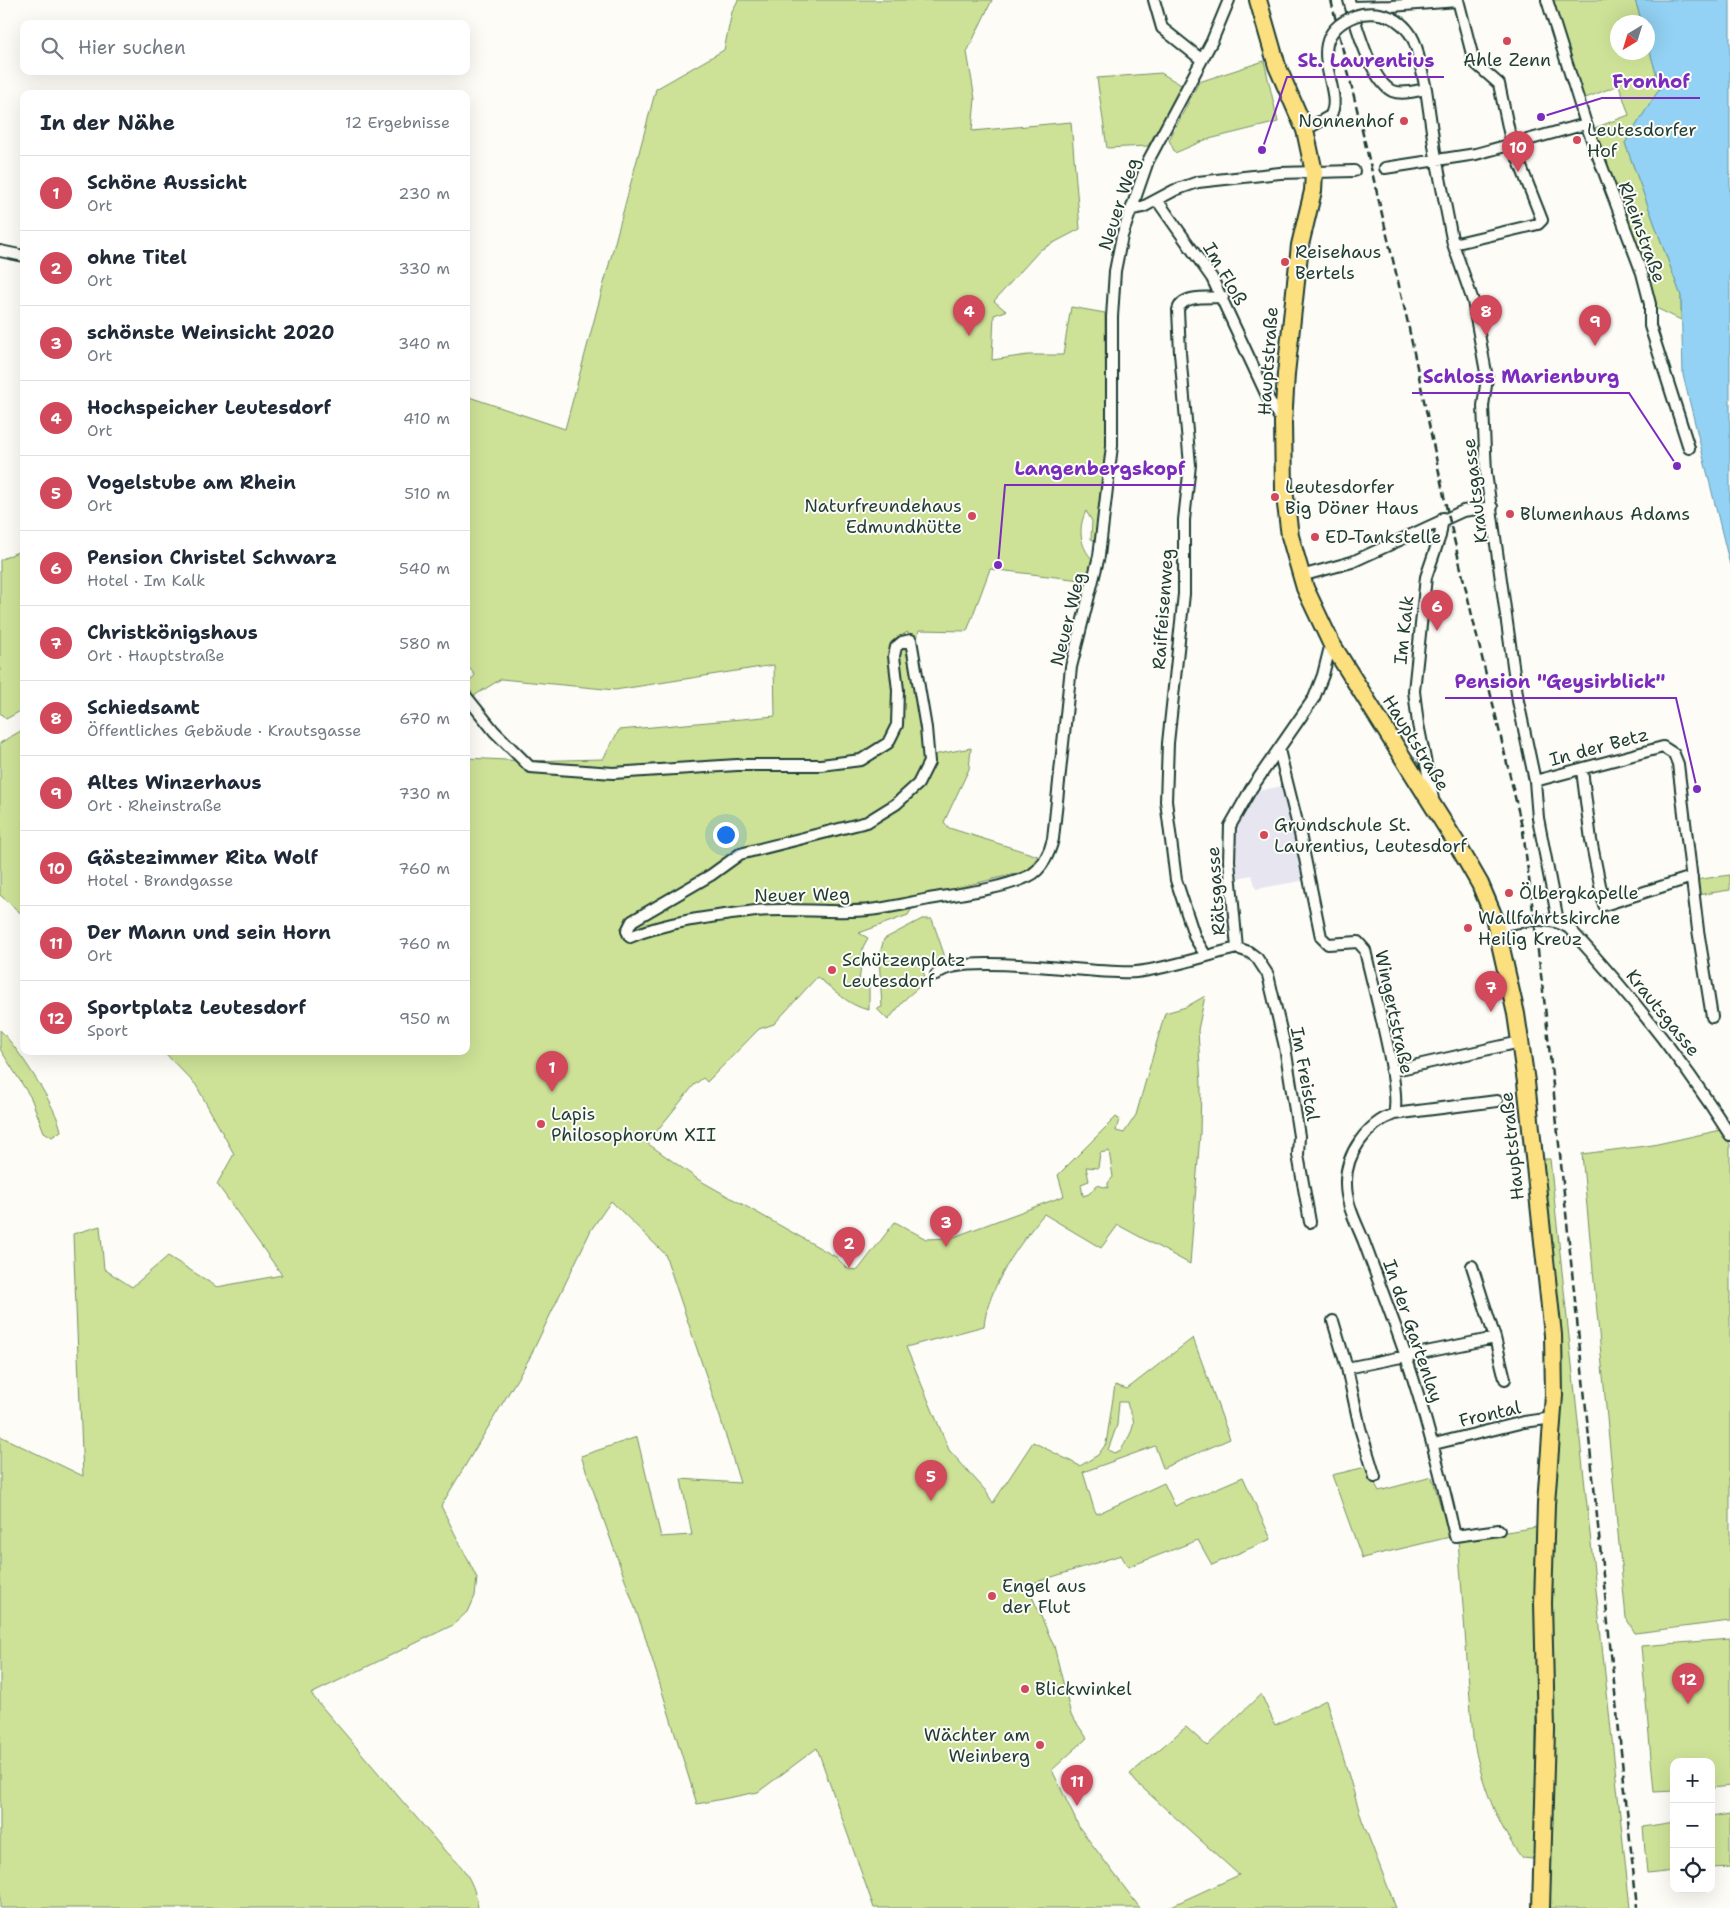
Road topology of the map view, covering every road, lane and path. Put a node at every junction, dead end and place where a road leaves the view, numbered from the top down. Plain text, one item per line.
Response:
1 (1154, 0) edge
2 (1229, 0) edge
3 (1258, 0) edge
4 (1458, 0) edge
5 (1547, 0) edge
6 (1350, 3) edge
7 (1202, 60) junction
8 (1426, 89) junction
9 (1586, 124) junction
10 (1305, 130) junction
11 (1513, 146) junction
12 (1436, 161) junction
13 (1385, 168) dead end
14 (1354, 171) dead end
15 (1314, 172) junction
16 (1157, 200) junction
17 (1132, 209) junction
18 (1452, 244) junction
19 (0, 251) edge
20 (20, 255) edge
21 (1223, 297) junction
22 (1283, 424) junction
23 (1689, 448) dead end
24 (1492, 507) junction
25 (1443, 518) junction
26 (1301, 576) junction
27 (1331, 643) junction
28 (470, 701) edge
29 (1279, 750) junction
30 (1582, 770) junction
31 (1535, 781) junction
32 (1432, 805) junction
33 (1692, 877) junction
34 (1558, 921) junction
35 (1497, 926) junction
36 (1237, 948) junction
37 (1206, 956) junction
38 (936, 975) dead end
39 (1712, 1017) dead end
40 (1520, 1042) junction
41 (1392, 1071) junction
42 (1497, 1101) dead end
43 (1394, 1114) junction
44 (1730, 1135) edge
45 (1310, 1222) dead end
46 (1472, 1266) dead end
47 (1333, 1321) dead end
48 (1495, 1338) junction
49 (1406, 1356) junction
50 (1347, 1368) junction
51 (1505, 1379) dead end
52 (1554, 1418) junction
53 (1434, 1444) junction
54 (1375, 1477) dead end
55 (1498, 1530) dead end
56 (1541, 1908) edge

1 - 7 street
2 - 7 street, Neuer Weg
3 - 10 main road, Hauptstraße
4 - 6 street
4 - 11 street
5 - 9 street, Rheinstraße
6 - 8 street
7 - 17 street, Neuer Weg
8 - 10 street, Krautsgasse, bridge
8 - 12 street, Krautsgasse
9 - 11 street
9 - 23 street, Rheinstraße
10 - 15 main road, Hauptstraße
11 - 12 street
11 - 18 street
12 - 13 street
12 - 18 street, Krautsgasse
14 - 15 street
15 - 16 street
15 - 22 main road, Hauptstraße
16 - 17 street
16 - 21 street, Im Floß
17 - 28 street, Neuer Weg
18 - 24 street, Krautsgasse
19 - 20 street
21 - 22 street, Im Floß
21 - 37 street, Raiffeisenweg
22 - 26 main road, Hauptstraße
24 - 25 street
24 - 31 street, Krautsgasse
25 - 26 street
25 - 32 street, Im Kalk
26 - 27 main road, Hauptstraße
27 - 29 street, Rätsgasse
27 - 32 main road, Hauptstraße
29 - 36 street, Rätsgasse
29 - 41 street, Wingertstraße
30 - 31 street, In der Betz
30 - 33 street, In der Betz
30 - 33 street
31 - 34 street, Krautsgasse
32 - 35 main road, Hauptstraße
33 - 39 street, In der Betz
34 - 35 street
34 - 44 street, Krautsgasse
35 - 40 main road, Hauptstraße
36 - 37 street, Rätsgasse
36 - 45 street, Im Freistal
37 - 38 street, Rätsgasse
40 - 41 street
40 - 52 main road, Hauptstraße
41 - 43 street, Wingertstraße
42 - 43 street
43 - 49 street, In der Gartenlay
46 - 48 street
47 - 50 street
48 - 49 street
48 - 51 street
49 - 50 street
49 - 53 street, In der Gartenlay
50 - 54 street
52 - 53 street, Frontal
52 - 56 main road, Hauptstraße
53 - 55 street, In der Gartenlay

